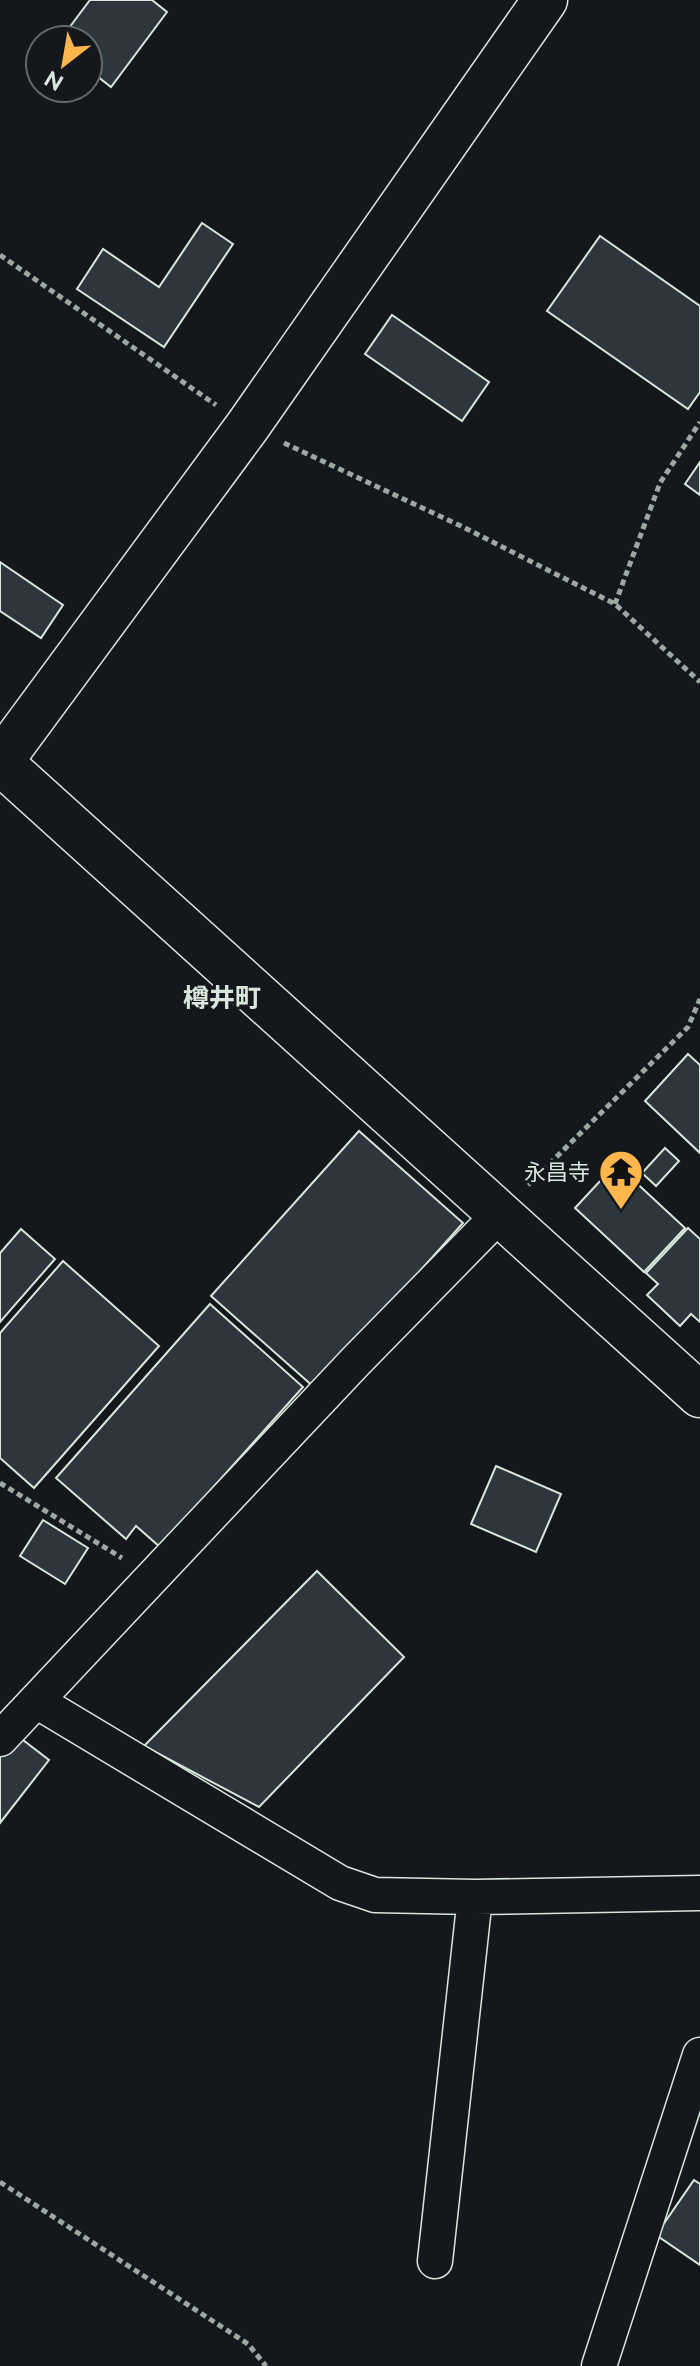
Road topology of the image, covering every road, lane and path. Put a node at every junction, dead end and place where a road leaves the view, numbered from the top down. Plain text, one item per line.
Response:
1 (545, 0) edge
2 (0, 255) edge
3 (700, 422) edge
4 (247, 427) junction
5 (615, 604) junction
6 (700, 682) edge
7 (0, 762) edge
8 (700, 999) edge
9 (500, 1214) junction
10 (700, 1395) edge
11 (0, 1483) edge
12 (154, 1578) junction
13 (38, 1702) junction
14 (0, 1739) edge
15 (700, 1893) edge
16 (475, 1897) junction
17 (700, 2055) edge
18 (0, 2182) edge
19 (435, 2261) dead end
20 (266, 2366) edge
21 (599, 2366) edge

1 - 4 street
2 - 4 path
3 - 5 path
4 - 5 path
4 - 7 street
5 - 6 path
7 - 9 street
8 - 9 path
9 - 10 street
9 - 12 street
11 - 12 path
12 - 13 street
13 - 14 street
13 - 16 street
15 - 16 street
16 - 19 street
17 - 21 street
18 - 20 path

